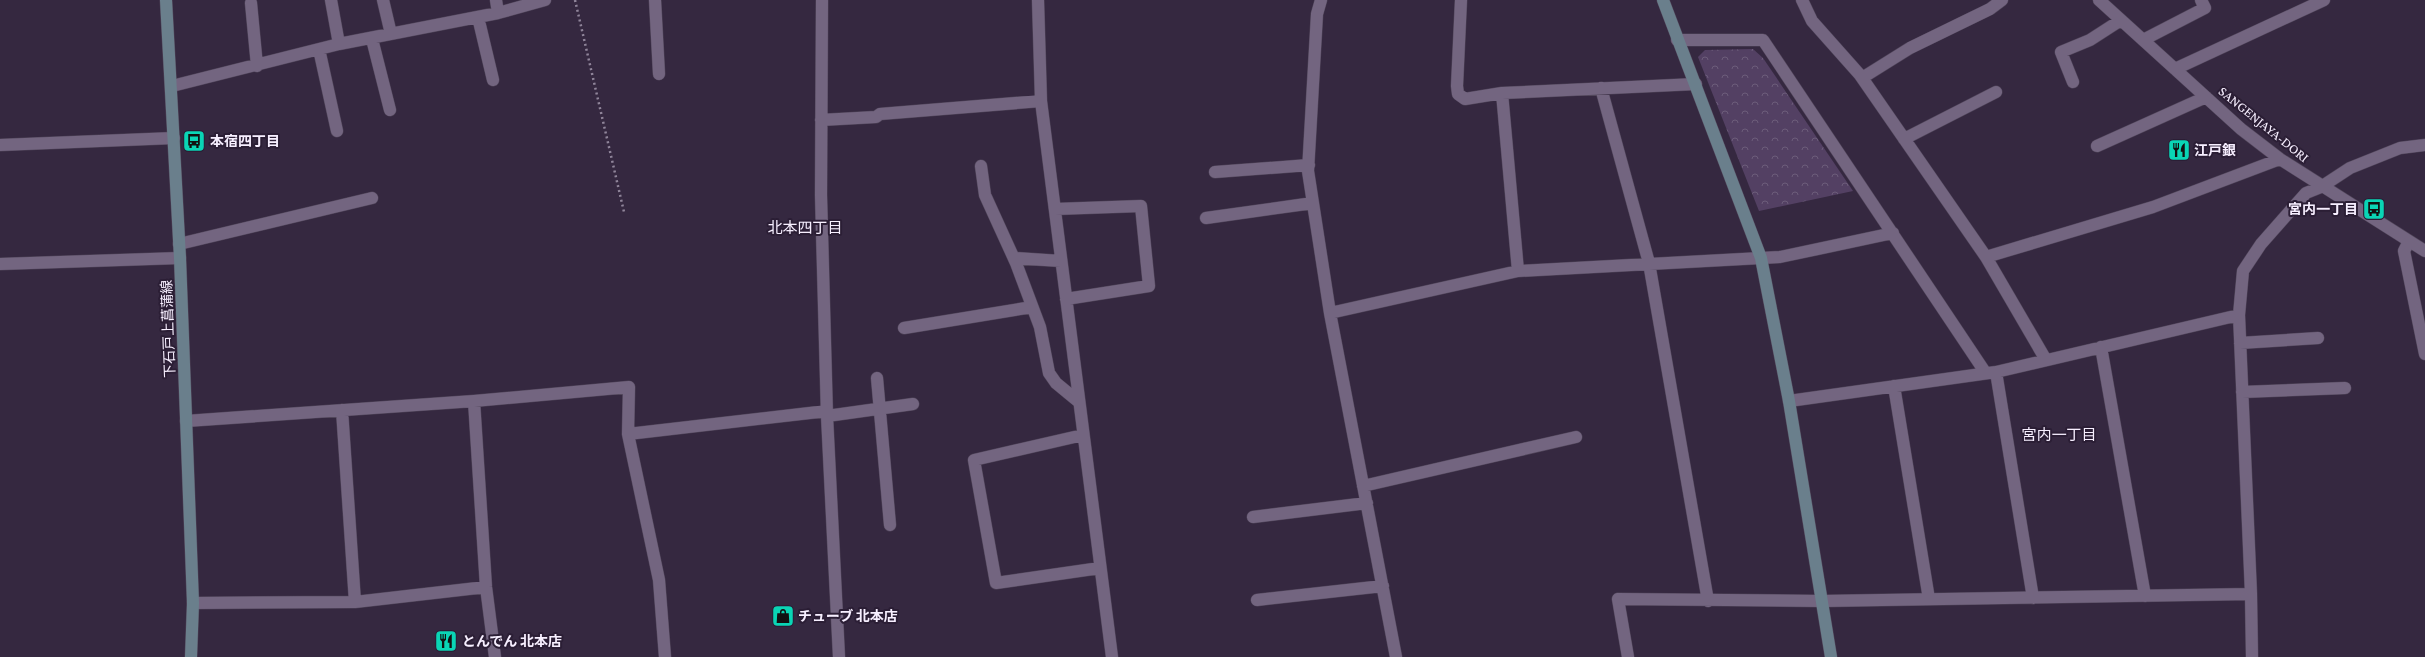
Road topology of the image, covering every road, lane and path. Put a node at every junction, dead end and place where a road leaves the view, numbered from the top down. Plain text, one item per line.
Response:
1 (166, 0) edge
2 (331, 0) edge
3 (383, 0) edge
4 (496, 0) edge
5 (545, 0) edge
6 (575, 0) edge
7 (655, 0) edge
8 (822, 0) edge
9 (1038, 0) edge
10 (1321, 0) edge
11 (1461, 0) edge
12 (1663, 0) edge
13 (1802, 0) edge
14 (2002, 0) edge
15 (2099, 0) edge
16 (2201, 0) edge
17 (2324, 0) edge
18 (251, 3) dead end
19 (498, 14) junction
20 (478, 17) junction
21 (2121, 20) junction
22 (391, 34) junction
23 (372, 39) junction
24 (1677, 40) junction
25 (2143, 40) junction
26 (339, 44) junction
27 (319, 49) junction
28 (257, 66) junction
29 (2175, 69) junction
30 (659, 74) dead end
31 (1862, 78) junction
32 (493, 80) dead end
33 (2073, 82) dead end
34 (1696, 84) junction
35 (172, 86) junction
36 (1601, 88) junction
37 (1996, 92) dead end
38 (1502, 93) junction
39 (2206, 97) junction
40 (1041, 101) junction
41 (390, 110) dead end
42 (821, 120) junction
43 (337, 131) dead end
44 (174, 138) junction
45 (1904, 139) junction
46 (2425, 145) edge
47 (0, 146) edge
48 (2097, 146) dead end
49 (2280, 159) junction
50 (1309, 165) junction
51 (980, 166) dead end
52 (1215, 172) dead end
53 (2321, 187) junction
54 (372, 198) dead end
55 (1313, 203) junction
56 (1054, 209) junction
57 (624, 212) dead end
58 (1206, 218) dead end
59 (1893, 233) junction
60 (2409, 241) junction
61 (180, 244) junction
62 (2425, 252) edge
63 (1986, 257) junction
64 (180, 258) junction
65 (1014, 258) junction
66 (1761, 258) junction
67 (1061, 261) junction
68 (1649, 263) junction
69 (0, 264) edge
70 (1518, 271) junction
71 (1066, 299) junction
72 (1032, 307) junction
73 (1330, 313) junction
74 (2239, 315) junction
75 (904, 328) dead end
76 (2318, 338) dead end
77 (2240, 343) junction
78 (2101, 347) junction
79 (2425, 354) edge
80 (2046, 360) junction
81 (1991, 372) junction
82 (877, 378) dead end
83 (1894, 386) junction
84 (2345, 388) dead end
85 (2242, 392) junction
86 (1789, 401) junction
87 (474, 402) junction
88 (1079, 402) junction
89 (914, 404) dead end
90 (342, 410) junction
91 (880, 410) junction
92 (827, 414) junction
93 (186, 421) junction
94 (628, 434) junction
95 (1083, 435) junction
96 (1576, 437) dead end
97 (1363, 486) junction
98 (1367, 503) junction
99 (1253, 517) dead end
100 (890, 525) dead end
101 (1100, 568) junction
102 (486, 586) junction
103 (1383, 586) junction
104 (2251, 594) junction
105 (2145, 596) junction
106 (2033, 598) junction
107 (1929, 599) junction
108 (1256, 600) dead end
109 (1708, 601) junction
110 (1822, 601) junction
111 (355, 602) junction
112 (193, 603) junction
113 (191, 657) edge
114 (495, 657) edge
115 (665, 657) edge
116 (839, 657) edge
117 (1112, 657) edge
118 (1396, 657) edge
119 (1628, 657) edge
120 (1831, 657) edge
121 (2252, 657) edge

1 - 35 street, 下石戸上菖蒲線
2 - 26 street
3 - 22 street
4 - 19 street
5 - 19 street
6 - 57 path
7 - 30 street
8 - 42 street
9 - 40 street
10 - 50 street
11 - 38 street
12 - 24 street
13 - 31 street
14 - 31 street
15 - 21 street, SANGENJAYA-DORI
16 - 25 street
17 - 29 street
18 - 28 street
19 - 20 street
20 - 22 street
20 - 32 street
21 - 25 street, SANGENJAYA-DORI
21 - 33 street
22 - 23 street
23 - 26 street
23 - 41 street
24 - 34 street
24 - 59 street
25 - 29 street, SANGENJAYA-DORI
26 - 27 street
27 - 28 street
27 - 43 street
28 - 35 street
29 - 39 street, SANGENJAYA-DORI
31 - 45 street
34 - 36 street
34 - 66 street
35 - 44 street, 下石戸上菖蒲線
36 - 38 street
36 - 68 street
37 - 45 street
38 - 70 street
39 - 48 street
39 - 49 street, SANGENJAYA-DORI
40 - 42 street
40 - 56 street
42 - 92 street
44 - 47 street
44 - 61 street, 下石戸上菖蒲線
45 - 63 street
46 - 53 street
49 - 53 street, SANGENJAYA-DORI
49 - 63 street
50 - 52 street
50 - 55 street
51 - 65 street
53 - 60 street, SANGENJAYA-DORI
53 - 74 street
54 - 61 street
55 - 58 street
55 - 73 street
56 - 67 street
56 - 71 street
59 - 66 street
59 - 81 street
60 - 62 street, SANGENJAYA-DORI
60 - 79 street
61 - 64 street, 下石戸上菖蒲線
63 - 80 street
64 - 69 street
64 - 93 street, 下石戸上菖蒲線
65 - 67 street
65 - 72 street
66 - 68 street
66 - 86 street
67 - 71 street
68 - 70 street
68 - 109 street
70 - 73 street
71 - 88 street
72 - 75 street
72 - 88 street
73 - 97 street
74 - 77 street
74 - 78 street
76 - 77 street
77 - 85 street
78 - 80 street
78 - 105 street
80 - 81 street
81 - 83 street
81 - 106 street
82 - 91 street
83 - 86 street
83 - 107 street
84 - 85 street
85 - 104 street
86 - 110 street
87 - 90 street
87 - 94 street
87 - 102 street
88 - 95 street
89 - 91 street
90 - 93 street
90 - 111 street
91 - 92 street
91 - 100 street
92 - 94 street
92 - 116 street
93 - 112 street, 下石戸上菖蒲線
94 - 115 street
95 - 101 street
95 - 101 street
96 - 97 street
97 - 98 street
98 - 99 street
98 - 103 street
101 - 117 street
102 - 111 street
102 - 114 street
103 - 108 street
103 - 118 street
104 - 105 street
104 - 121 street
105 - 106 street
106 - 107 street
107 - 110 street
109 - 110 street
109 - 119 street
110 - 120 street
111 - 112 street
112 - 113 street, 下石戸上菖蒲線

